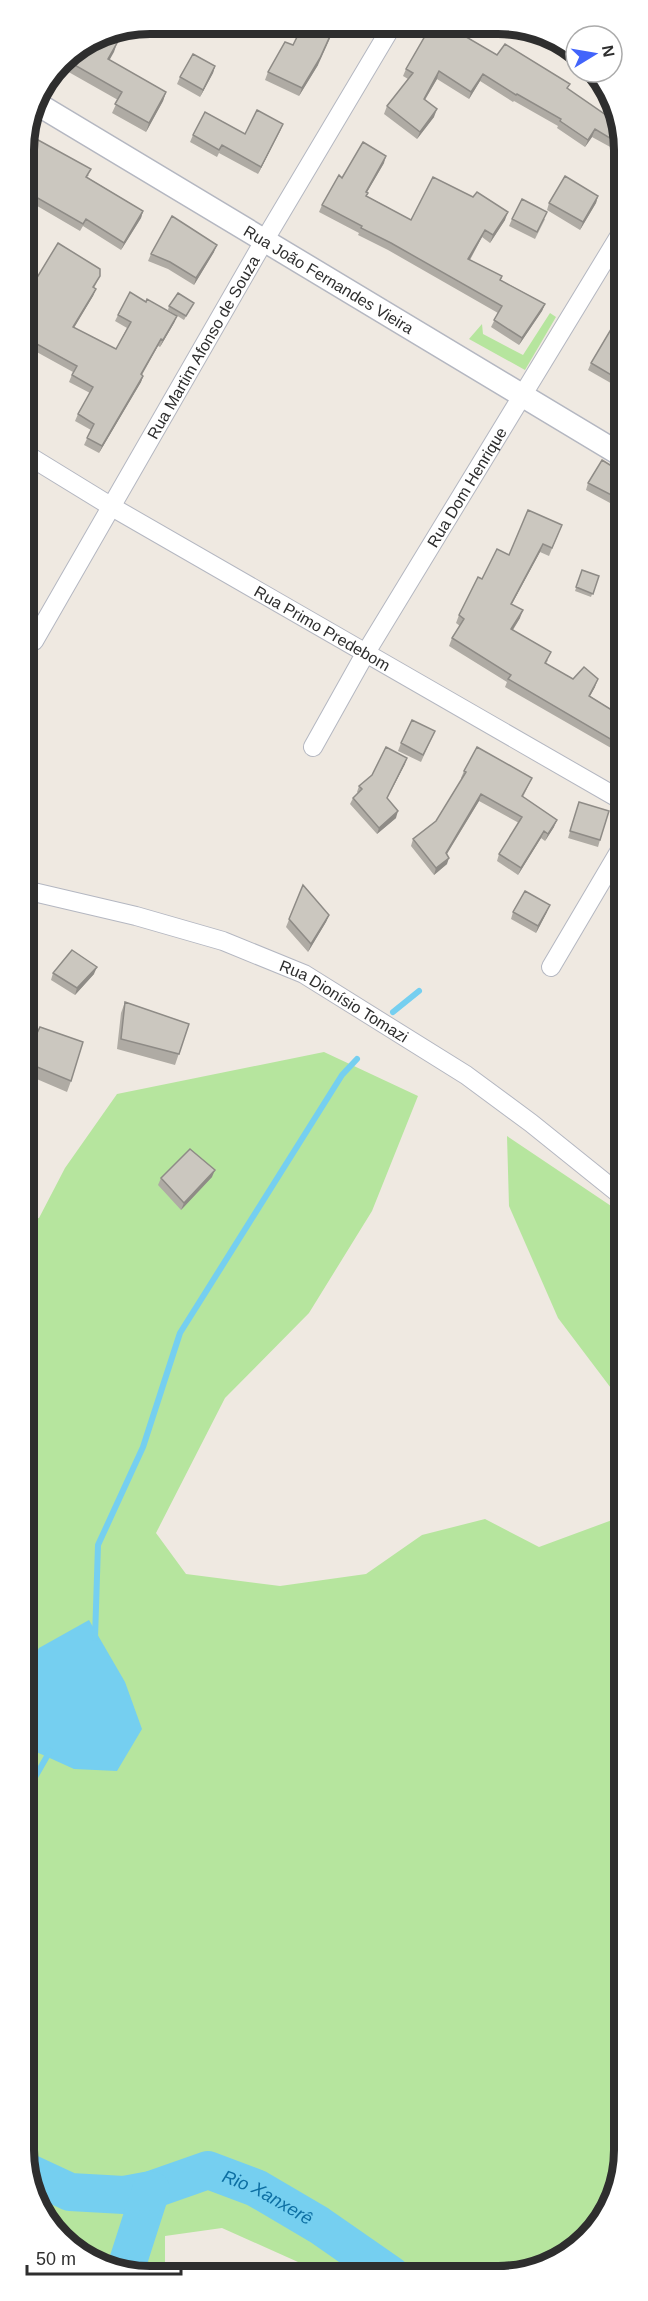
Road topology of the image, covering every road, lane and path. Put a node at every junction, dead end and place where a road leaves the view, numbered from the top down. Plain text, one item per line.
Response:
1 (387, 34) edge
2 (43, 107) edge
3 (264, 241) junction
4 (614, 245) edge
5 (523, 396) junction
6 (614, 451) edge
7 (35, 460) edge
8 (112, 507) junction
9 (35, 640) edge
10 (365, 654) junction
11 (314, 747) dead end
12 (614, 796) edge
13 (614, 861) edge
14 (35, 892) edge
15 (551, 967) dead end
16 (613, 1189) edge

1 - 3 street, Rua Martim Afonso de Souza
2 - 3 street, Rua João Fernandes Vieira
3 - 5 street, Rua João Fernandes Vieira
3 - 8 street, Rua Martim Afonso de Souza
4 - 5 street, Rua Dom Henrique
5 - 6 street, Rua João Fernandes Vieira
5 - 10 street, Rua Dom Henrique
7 - 8 street, Rua Primo Predebom
8 - 9 street, Rua Martim Afonso de Souza
8 - 10 street, Rua Primo Predebom
10 - 11 street, Rua Dom Henrique
10 - 12 street, Rua Primo Predebom
13 - 15 street
14 - 16 street, Rua Dionísio Tomazi

